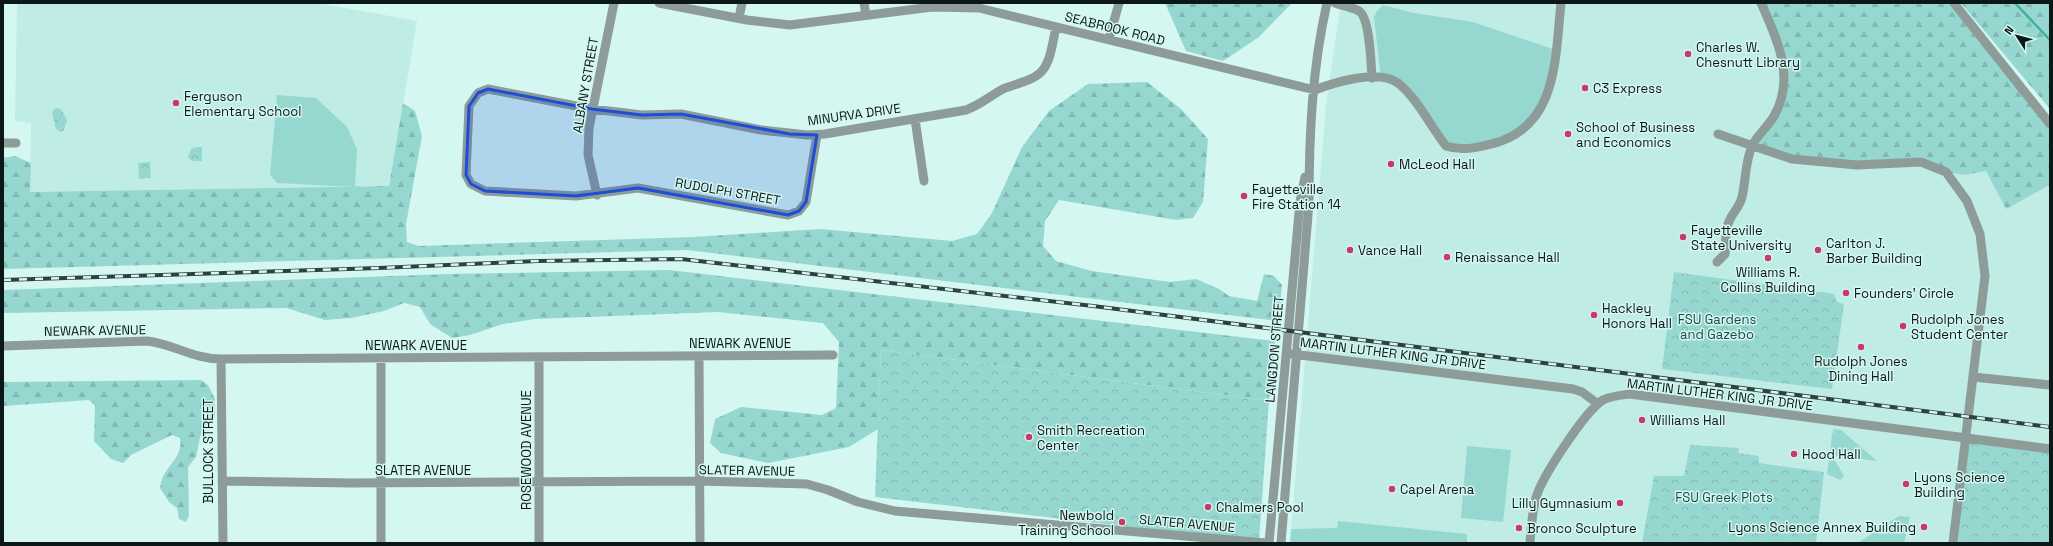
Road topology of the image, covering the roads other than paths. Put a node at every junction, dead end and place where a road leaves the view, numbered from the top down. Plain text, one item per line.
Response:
1 (614, 3) edge
2 (659, 3) edge
3 (742, 3) edge
4 (864, 3) edge
5 (1119, 3) edge
6 (1327, 3) edge
7 (1336, 3) edge
8 (1561, 3) edge
9 (1761, 3) edge
10 (1954, 3) edge
11 (987, 6) edge
12 (866, 15) junction
13 (739, 18) junction
14 (1056, 27) junction
15 (1109, 39) junction
16 (1372, 78) junction
17 (1315, 90) junction
18 (592, 109) junction
19 (915, 119) junction
20 (2050, 124) edge
21 (816, 134) junction
22 (1718, 134) dead end
23 (16, 142) dead end
24 (3, 143) edge
25 (1753, 144) junction
26 (1309, 158) junction
27 (924, 181) dead end
28 (597, 195) junction
29 (1717, 262) dead end
30 (3, 346) edge
31 (1287, 353) junction
32 (1298, 354) junction
33 (833, 355) dead end
34 (698, 356) junction
35 (539, 357) junction
36 (381, 358) junction
37 (221, 359) junction
38 (1973, 377) junction
39 (2050, 385) edge
40 (1598, 404) junction
41 (1965, 438) junction
42 (2050, 449) edge
43 (222, 481) junction
44 (699, 481) junction
45 (381, 483) junction
46 (539, 483) junction
47 (223, 543) edge
48 (381, 543) edge
49 (539, 543) edge
50 (700, 543) edge
51 (1268, 543) edge
52 (1281, 543) edge
53 (1530, 543) edge
54 (1953, 543) edge

1 - 18 street, ALBANY STREET
2 - 13 street, SEABROOK ROAD
3 - 13 street
4 - 12 street
5 - 15 street
6 - 17 street, LANGDON STREET
7 - 16 street
8 - 16 street
9 - 25 street
10 - 20 street
11 - 12 street, SEABROOK ROAD
11 - 14 street, SEABROOK ROAD
12 - 13 street, SEABROOK ROAD
14 - 15 street, SEABROOK ROAD
14 - 19 street, MINURVA DRIVE
15 - 17 street, SEABROOK ROAD
16 - 17 street
17 - 26 street, LANGDON STREET
18 - 21 street, MINURVA DRIVE
18 - 28 street, ALBANY STREET
18 - 28 street, MINURVA DRIVE
19 - 21 street, MINURVA DRIVE
19 - 27 street
21 - 28 street, RUDOLPH STREET
22 - 25 street
23 - 24 street
25 - 29 street
25 - 38 street
26 - 31 street, LANGDON STREET
26 - 32 street, LANGDON STREET
30 - 37 street, NEWARK AVENUE
31 - 32 street, MARTIN LUTHER KING JR DRIVE
31 - 51 street, LANGDON STREET
32 - 40 street, MARTIN LUTHER KING JR DRIVE
32 - 52 street, LANGDON STREET
33 - 34 street, NEWARK AVENUE
34 - 35 street, NEWARK AVENUE
34 - 44 street
35 - 36 street, NEWARK AVENUE
35 - 46 street, ROSEWOOD AVENUE
36 - 37 street, NEWARK AVENUE
36 - 45 street
37 - 43 street, BULLOCK STREET
38 - 39 street
38 - 41 street
40 - 41 street, MARTIN LUTHER KING JR DRIVE
40 - 53 street
41 - 42 street, MARTIN LUTHER KING JR DRIVE
41 - 54 street
43 - 45 street, SLATER AVENUE
43 - 47 street, BULLOCK STREET
44 - 46 street, SLATER AVENUE
44 - 50 street
44 - 51 street, SLATER AVENUE
45 - 46 street, SLATER AVENUE
45 - 48 street
46 - 49 street, ROSEWOOD AVENUE

